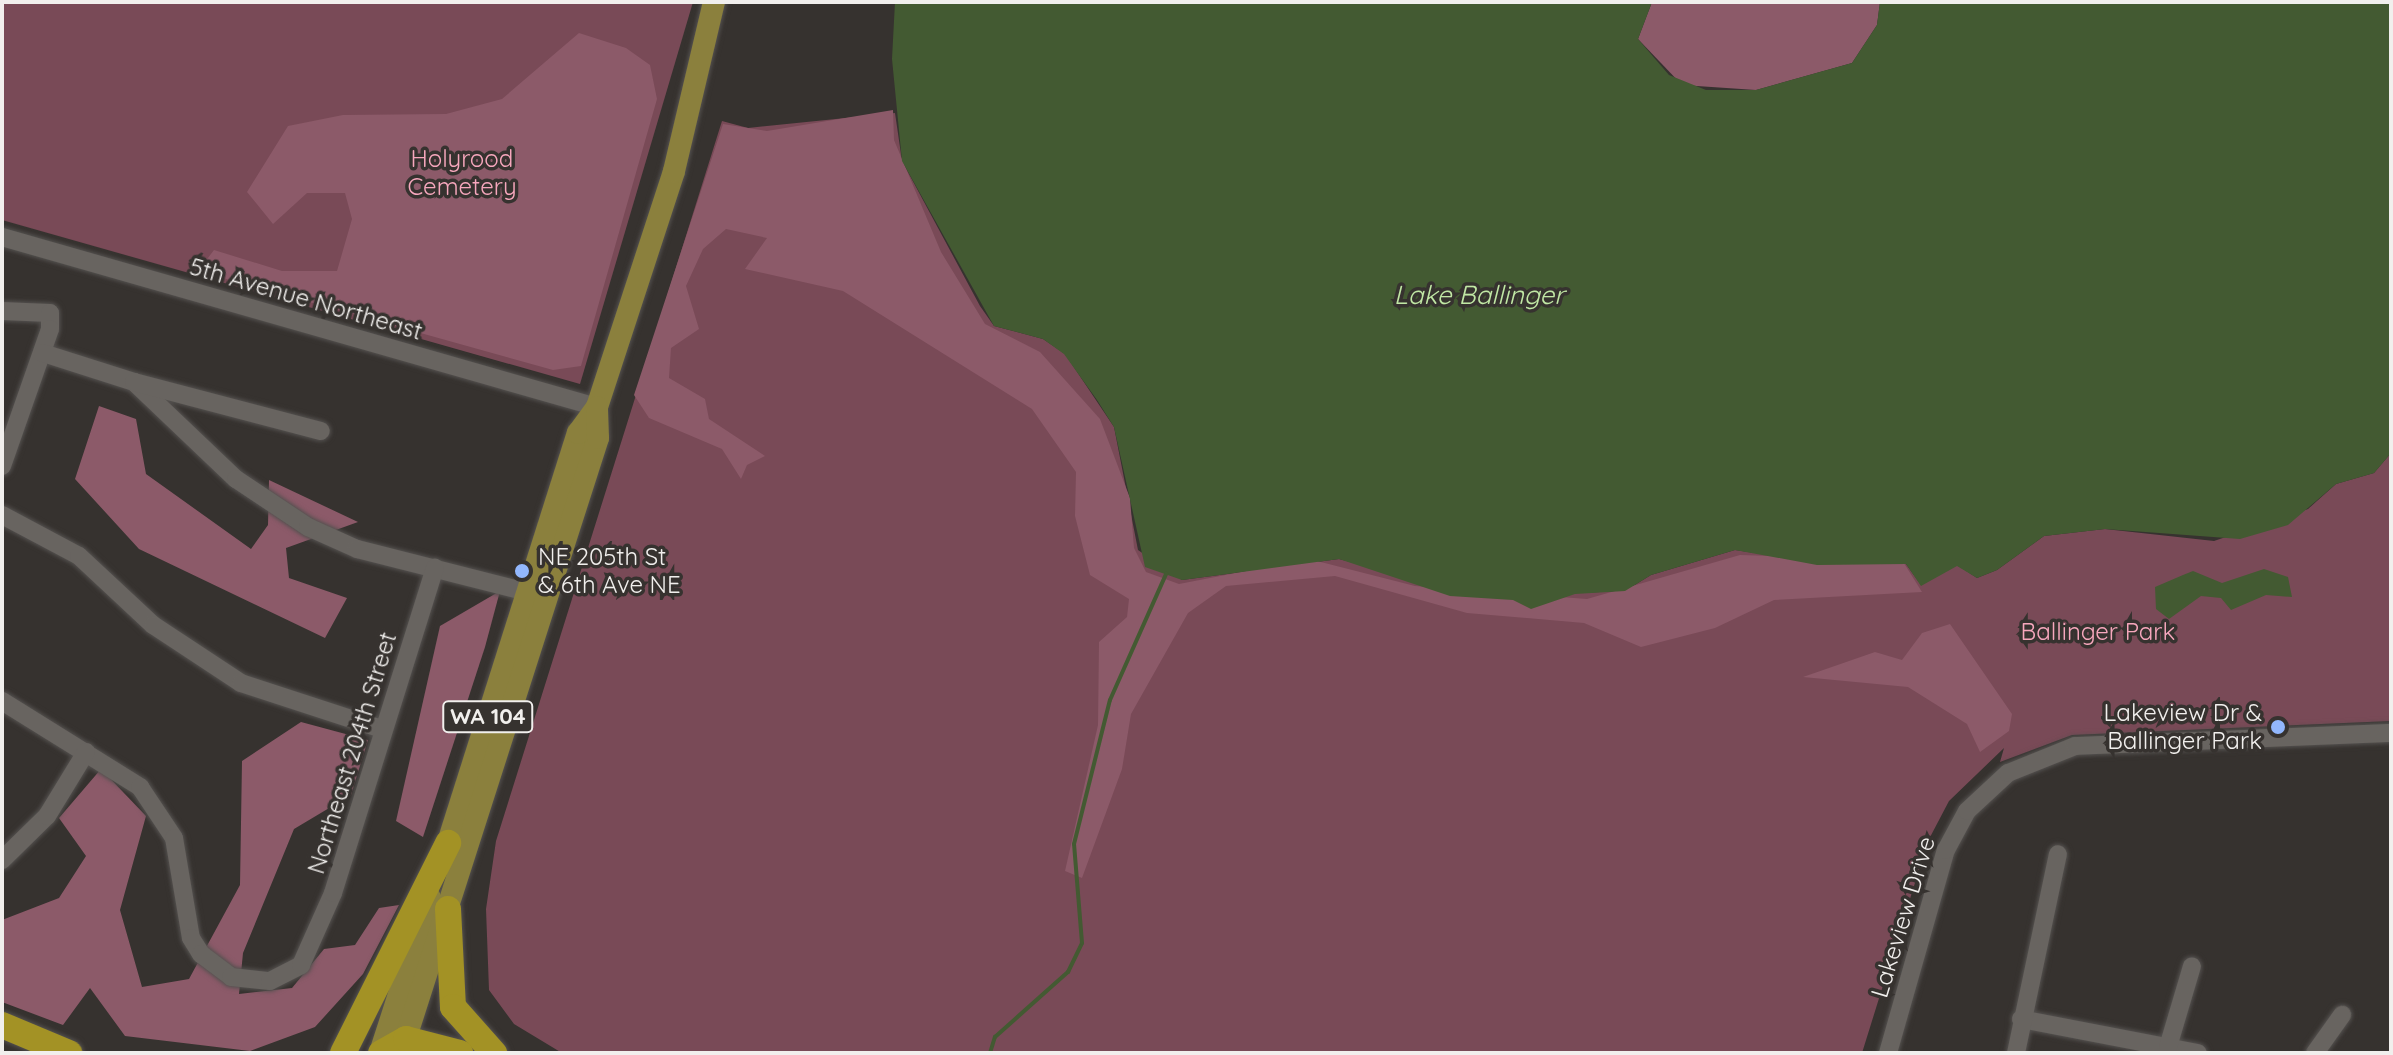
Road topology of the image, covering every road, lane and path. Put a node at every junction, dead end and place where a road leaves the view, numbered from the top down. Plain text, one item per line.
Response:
1 (714, 2) edge
2 (2, 237) edge
3 (2, 311) edge
4 (43, 353) junction
5 (134, 382) junction
6 (597, 407) junction
7 (321, 431) dead end
8 (2, 466) edge
9 (2, 515) edge
10 (564, 545) junction
11 (435, 568) junction
12 (527, 592) junction
13 (539, 627) junction
14 (2, 701) edge
15 (382, 729) junction
16 (2391, 733) edge
17 (86, 752) junction
18 (448, 843) junction
19 (2058, 854) dead end
20 (2, 860) edge
21 (448, 909) junction
22 (2192, 966) dead end
23 (2342, 1015) dead end
24 (2021, 1019) junction
25 (2, 1025) edge
26 (404, 1046) edge
27 (2168, 1047) junction
28 (69, 1053) edge
29 (343, 1053) edge
30 (380, 1053) edge
31 (460, 1053) edge
32 (494, 1053) edge
33 (1888, 1053) edge
34 (2016, 1053) edge
35 (2198, 1053) edge
36 (2315, 1053) edge

1 - 6 main road, WA 104
2 - 6 street, 5th Avenue Northeast
3 - 4 street
4 - 5 street
4 - 8 street
5 - 7 street
5 - 11 street
6 - 10 main road, WA 104
6 - 12 main road, WA 104
9 - 15 street
10 - 12 main road
10 - 13 main road, WA 104
11 - 12 street
11 - 15 street, Northeast 204th Street
12 - 13 main road
12 - 18 main road, WA 104
13 - 21 main road, WA 104
14 - 17 street
15 - 17 street, Northeast 204th Street
16 - 33 street, Lakeview Drive
17 - 20 street
18 - 29 highway
18 - 30 main road, WA 104
19 - 24 street
21 - 26 main road, WA 104
21 - 32 highway
22 - 27 street
23 - 36 street
24 - 27 street
24 - 34 street
25 - 28 highway
26 - 30 highway
26 - 31 highway
27 - 35 street

